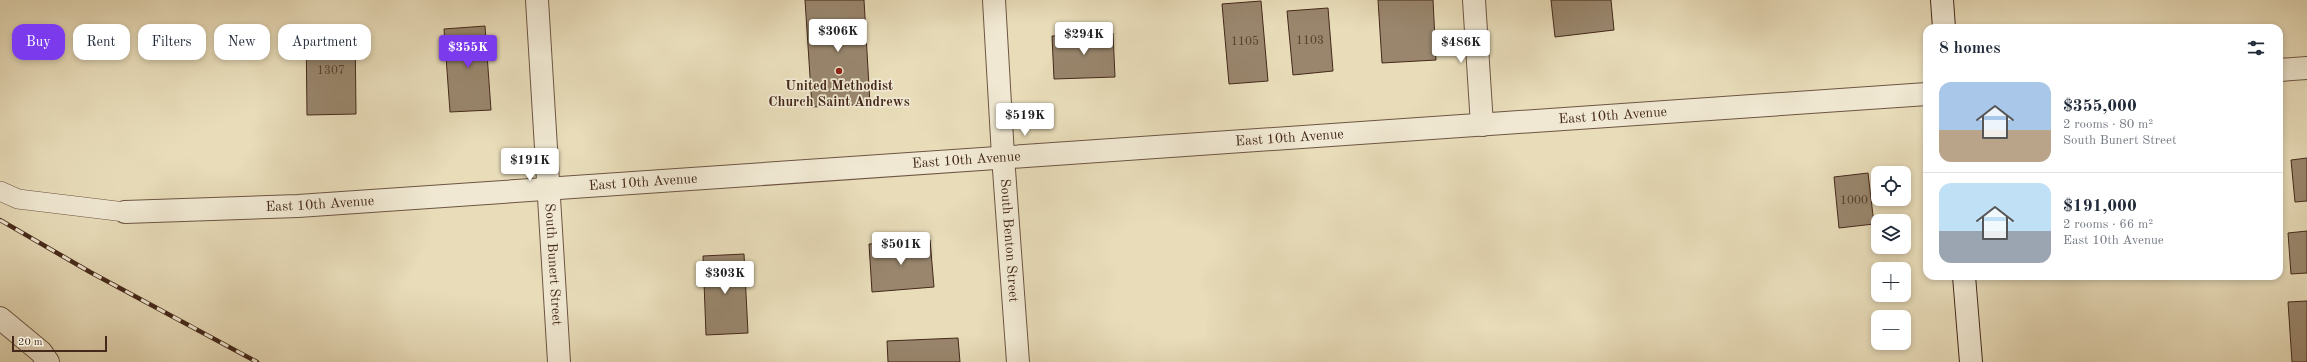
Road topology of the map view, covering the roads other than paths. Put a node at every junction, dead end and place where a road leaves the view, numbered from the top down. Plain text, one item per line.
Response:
1 (537, 0) edge
2 (994, 0) edge
3 (1474, 0) edge
4 (1942, 0) edge
5 (1944, 24) edge
6 (2307, 68) edge
7 (2283, 70) edge
8 (1923, 94) edge
9 (1482, 125) junction
10 (1003, 156) junction
11 (547, 188) junction
12 (0, 191) edge
13 (125, 212) joint
14 (1964, 280) edge
15 (0, 318) edge
16 (44, 357) edge
17 (559, 362) edge
18 (1018, 362) edge
19 (1971, 362) edge

1 - 11 street, South Bunert Street
2 - 10 street, South Benton Street
3 - 9 street
4 - 5 street
6 - 7 street
8 - 9 street, East 10th Avenue
9 - 10 street, East 10th Avenue
10 - 11 street, East 10th Avenue
10 - 18 street, South Benton Street
11 - 13 street, East 10th Avenue
11 - 17 street, South Bunert Street
12 - 13 lane
14 - 19 street
15 - 16 street

